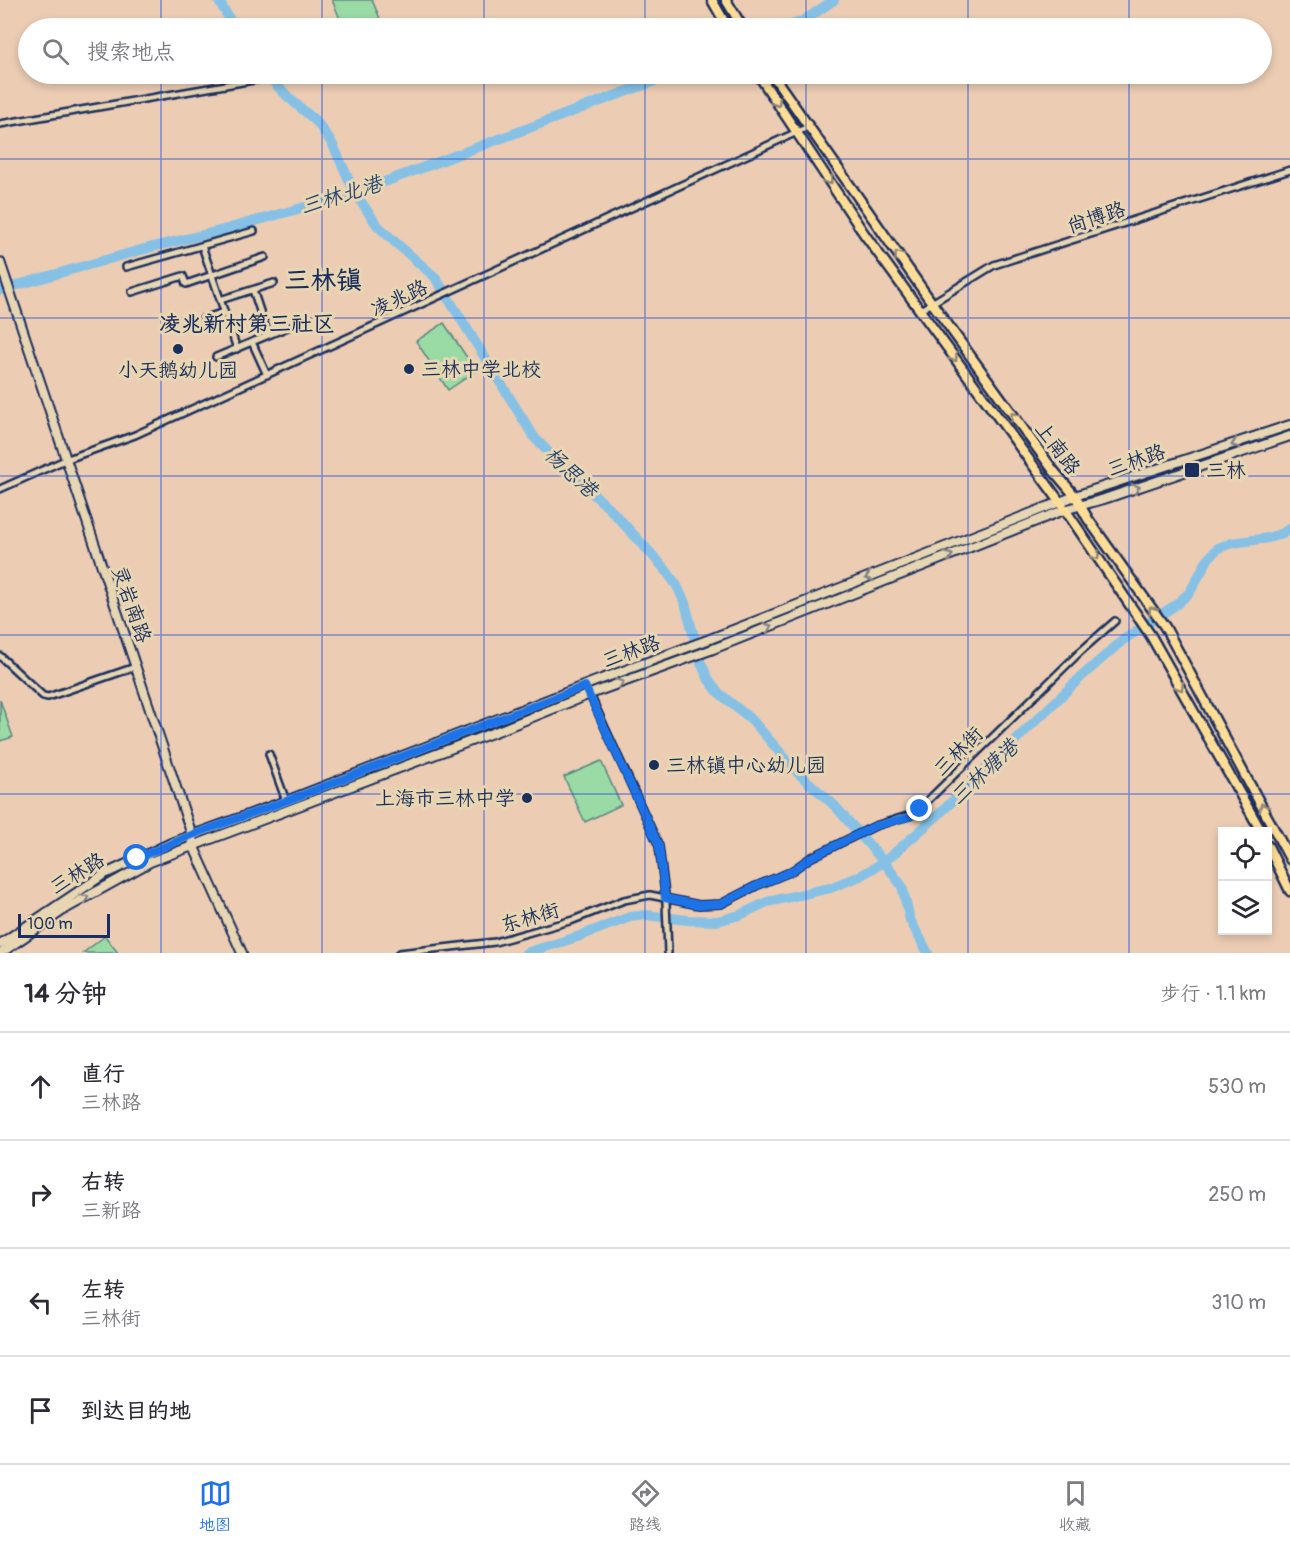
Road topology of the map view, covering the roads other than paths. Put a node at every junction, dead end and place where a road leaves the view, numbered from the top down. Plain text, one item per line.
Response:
1 (712, 0) edge
2 (726, 0) edge
3 (722, 18) edge
4 (737, 18) edge
5 (239, 84) edge
6 (764, 84) edge
7 (779, 84) edge
8 (0, 124) edge
9 (808, 127) junction
10 (796, 133) junction
11 (1290, 170) edge
12 (254, 231) dead end
13 (202, 246) junction
14 (264, 257) dead end
15 (0, 262) edge
16 (126, 267) dead end
17 (212, 275) junction
18 (274, 283) dead end
19 (253, 290) junction
20 (132, 292) dead end
21 (220, 300) junction
22 (932, 303) junction
23 (920, 310) junction
24 (224, 312) junction
25 (203, 319) dead end
26 (288, 327) dead end
27 (268, 335) junction
28 (252, 342) junction
29 (237, 349) junction
30 (216, 357) dead end
31 (267, 375) junction
32 (1290, 425) edge
33 (1290, 436) edge
34 (66, 460) junction
35 (0, 489) edge
36 (1077, 500) junction
37 (1062, 506) junction
38 (1115, 621) dead end
39 (0, 656) edge
40 (135, 667) junction
41 (588, 690) junction
42 (269, 754) dead end
43 (286, 801) junction
44 (1258, 827) edge
45 (192, 835) junction
46 (193, 845) junction
47 (1288, 848) edge
48 (1272, 854) edge
49 (1290, 859) edge
50 (1290, 891) edge
51 (665, 900) junction
52 (0, 944) edge
53 (1, 953) edge
54 (242, 953) edge
55 (399, 953) edge
56 (668, 953) edge

1 - 3 main road
2 - 4 main road
5 - 8 street
6 -> 10 main road, 上南路
7 - 9 main road, 上南路
9 - 10 street, 凌兆路
22 -> 9 main road, 上南路
10 -> 23 main road, 上南路
10 - 31 street, 凌兆路
11 - 22 street, 尚博路
12 - 13 street
13 - 16 street
13 - 17 street
14 - 17 street
15 - 34 main road, 灵岩南路
17 - 20 street
17 - 21 street
18 - 19 street
19 - 21 street
19 - 27 street
21 - 24 street
22 - 23 street, 尚博路
36 -> 22 main road, 上南路
23 -> 37 main road, 上南路
24 - 25 street
24 - 29 street
26 - 27 street
27 - 28 street
28 - 29 street
28 - 31 street
29 - 30 street
31 - 34 street, 凌兆路
32 -> 36 main road, 三林路
36 -> 33 main road, 三林路
34 - 35 street, 凌兆路
34 - 40 main road, 灵岩南路
36 - 37 main road, 三林路
47 -> 36 main road, 上南路
37 -> 41 main road, 三林路
41 -> 37 main road, 三林路
37 -> 44 main road, 上南路
38 - 51 street, 三林街
39 - 40 street
40 - 45 main road, 灵岩南路
41 - 43 main road, 三林路
41 - 46 main road, 三林路
41 - 51 street
42 - 43 street
43 - 45 main road, 三林路
45 - 46 main road, 灵岩南路
45 - 52 main road, 三林路
53 -> 46 main road, 三林路
46 - 54 main road, 灵岩南路
47 - 49 main road, 上南路
48 - 50 main road
51 - 55 street, 东林街
51 - 56 street

